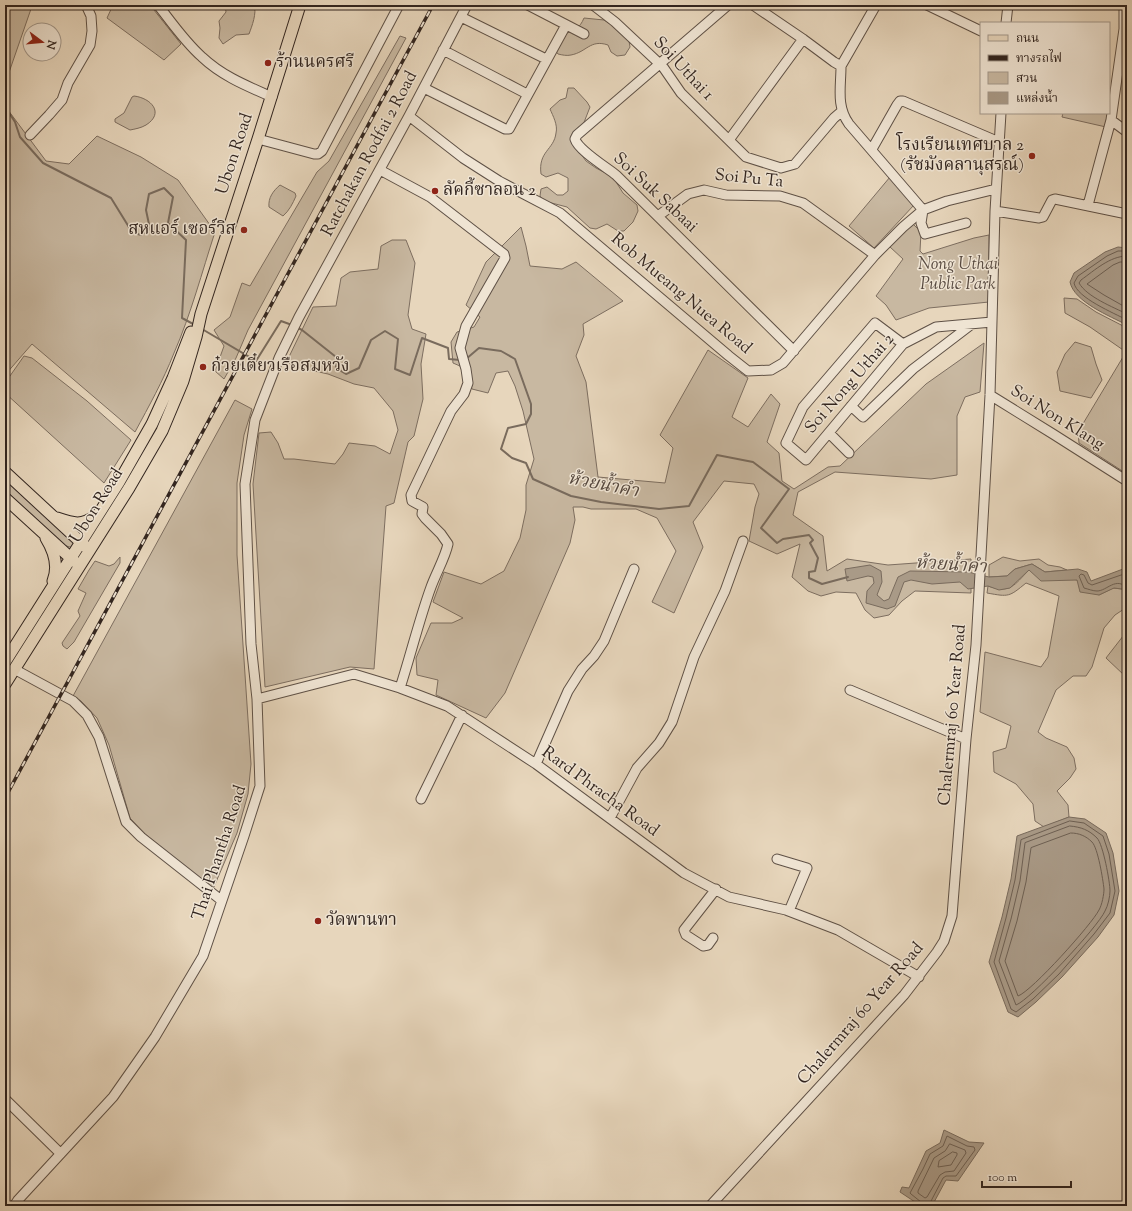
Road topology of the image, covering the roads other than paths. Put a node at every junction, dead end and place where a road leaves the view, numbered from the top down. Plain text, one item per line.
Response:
1 (86, 5) edge
2 (158, 5) edge
3 (300, 5) edge
4 (399, 5) edge
5 (467, 5) edge
6 (528, 5) edge
7 (593, 5) edge
8 (728, 5) edge
9 (753, 5) edge
10 (876, 5) edge
11 (927, 5) edge
12 (1008, 5) edge
13 (1124, 5) edge
14 (461, 17) junction
15 (1006, 22) edge
16 (566, 25) junction
17 (980, 31) edge
18 (584, 34) dead end
19 (803, 39) junction
20 (1124, 48) edge
21 (443, 50) junction
22 (546, 59) junction
23 (660, 64) junction
24 (841, 66) junction
25 (424, 88) junction
26 (527, 94) junction
27 (272, 97) junction
28 (842, 112) junction
29 (1000, 114) edge
30 (409, 116) junction
31 (1111, 120) junction
32 (1127, 132) edge
33 (30, 135) dead end
34 (258, 139) junction
35 (729, 140) junction
36 (999, 142) junction
37 (872, 149) junction
38 (380, 170) junction
39 (996, 189) junction
40 (1088, 205) junction
41 (923, 210) junction
42 (995, 210) junction
43 (1127, 214) edge
44 (658, 216) junction
45 (966, 223) dead end
46 (875, 255) junction
47 (992, 322) junction
48 (972, 324) junction
49 (291, 332) joint
50 (193, 335) junction
51 (903, 344) junction
52 (794, 351) junction
53 (990, 395) junction
54 (851, 406) junction
55 (829, 433) junction
56 (849, 453) dead end
57 (5, 472) edge
58 (1127, 481) edge
59 (5, 498) edge
60 (98, 514) junction
61 (55, 517) junction
62 (42, 530) junction
63 (743, 541) dead end
64 (81, 542) junction
65 (89, 550) junction
66 (70, 558) junction
67 (79, 566) junction
68 (634, 569) dead end
69 (46, 596) junction
70 (5, 662) edge
71 (14, 669) junction
72 (5, 684) edge
73 (400, 688) junction
74 (850, 690) dead end
75 (257, 699) junction
76 (462, 715) junction
77 (966, 739) junction
78 (536, 764) junction
79 (421, 799) dead end
80 (610, 818) junction
81 (777, 859) dead end
82 (716, 889) junction
83 (221, 900) junction
84 (789, 911) junction
85 (713, 938) dead end
86 (919, 976) junction
87 (5, 1099) edge
88 (60, 1153) junction
89 (14, 1206) edge
90 (710, 1206) edge

1 - 33 street
2 - 27 street
3 - 27 main road, Ubon Road
4 - 34 street
5 - 14 street, Ratchakan Rodfai 2 Road
6 - 16 street
7 - 23 street, Soi Uthai 1
8 - 23 street
9 - 19 street
10 - 24 street
11 - 17 street
12 - 15 street
13 - 20 street
14 - 21 street, Ratchakan Rodfai 2 Road
14 - 22 street
16 - 18 street
16 - 22 street
19 - 24 street
19 - 35 street
20 - 31 street
21 - 25 street, Ratchakan Rodfai 2 Road
21 - 26 street
22 - 26 street
23 - 35 street, Soi Uthai 1
23 - 44 street, Soi Suk Sabaai
24 - 28 street
25 - 26 street
25 - 30 street, Ratchakan Rodfai 2 Road
27 - 34 main road, Ubon Road
28 - 35 street, Soi Uthai 1
28 - 37 street
29 - 36 street
30 - 38 street, Ratchakan Rodfai 2 Road
30 - 52 street, Rob Mueang Nuea Road
31 - 32 street
31 - 40 street
34 - 50 main road, Ubon Road
36 - 37 street
36 - 39 street
37 - 41 street
38 - 49 street, Ratchakan Rodfai 2 Road
38 - 73 street
39 - 41 street, Rob Mueang Nuea Road
39 - 42 street
40 - 42 street
40 - 43 street
41 - 45 street
41 - 46 street, Rob Mueang Nuea Road
42 - 47 street
44 - 46 street, Soi Pu Ta
44 - 52 street, Soi Suk Sabaai
46 - 52 street, Rob Mueang Nuea Road
47 - 48 street, Soi Nong Uthai 2
47 - 53 street
48 - 51 street, Soi Nong Uthai 2
48 - 54 street
49 - 75 street, Thai Phantha Road
50 - 60 main road, Ubon Road
50 - 65 main road, Ubon Road
51 - 54 street, Soi Nong Uthai 2
51 - 55 street, Soi Nong Uthai 2
53 - 58 street, Soi Non Klang
53 - 77 street, Chalermraj 60 Year Road
54 - 55 street, Soi Nong Uthai 2
55 - 56 street
57 - 61 main road
59 - 62 main road
60 - 61 main road
60 - 64 main road, Ubon Road
61 - 64 main road
62 - 66 main road
62 - 69 main road
63 - 80 street
64 - 65 main road
64 - 66 main road, Ubon Road
65 - 67 main road, Ubon Road
66 - 67 main road
66 - 69 main road, Ubon Road
67 - 71 main road, Ubon Road
68 - 78 street
69 - 70 main road, Ubon Road
71 - 72 main road, Ubon Road
71 - 83 street
73 - 75 street, Rard Phracha Road
73 - 76 street, Rard Phracha Road
74 - 77 street
75 - 83 street, Thai Phantha Road
76 - 78 street, Rard Phracha Road
76 - 79 street
77 - 86 street, Chalermraj 60 Year Road
78 - 80 street, Rard Phracha Road
80 - 82 street, Rard Phracha Road
81 - 84 street
82 - 84 street, Rard Phracha Road
82 - 85 street
83 - 88 street, Thai Phantha Road
84 - 86 street, Rard Phracha Road
86 - 90 street, Chalermraj 60 Year Road
87 - 88 street
88 - 89 street, Thai Phantha Road

